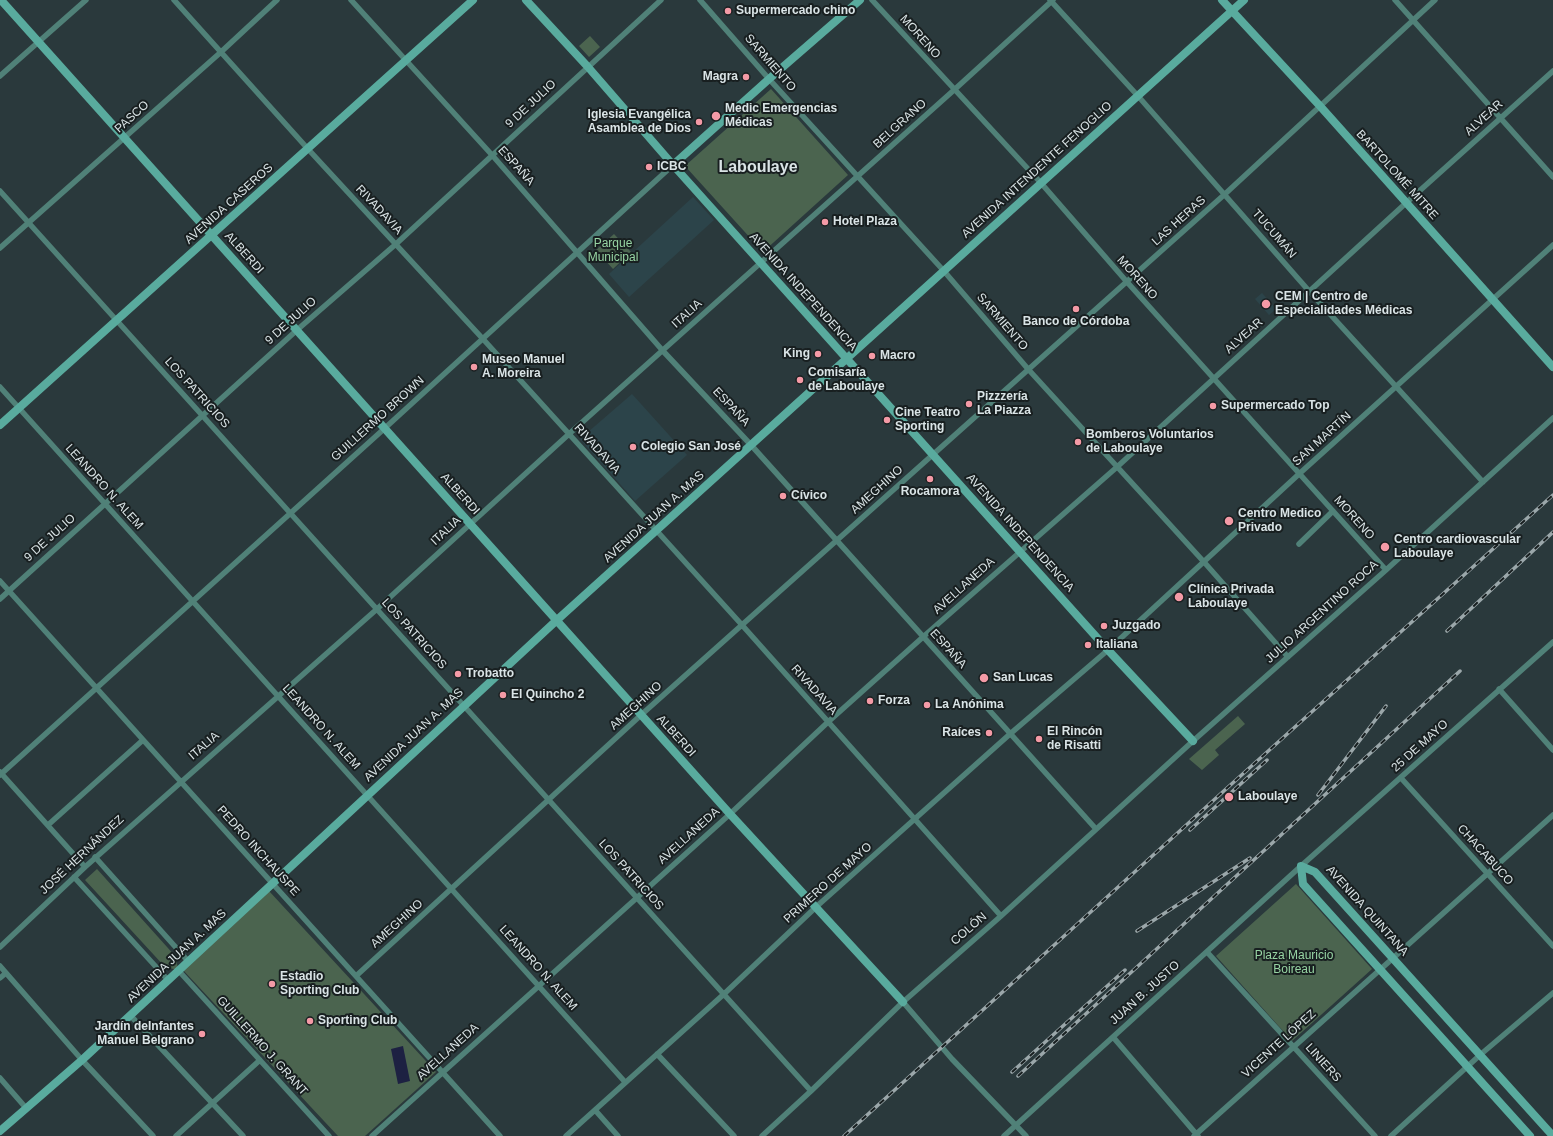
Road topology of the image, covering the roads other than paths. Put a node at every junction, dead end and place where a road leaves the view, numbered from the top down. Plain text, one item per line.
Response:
1 (1, 0) edge
2 (86, 0) edge
3 (174, 0) edge
4 (278, 0) edge
5 (351, 0) edge
6 (473, 0) edge
7 (526, 0) edge
8 (661, 0) edge
9 (700, 0) edge
10 (860, 0) edge
11 (872, 0) edge
12 (1051, 0) edge
13 (1222, 0) edge
14 (1244, 0) edge
15 (1395, 0) edge
16 (1436, 0) edge
17 (1232, 11) junction
18 (1413, 20) junction
19 (39, 42) junction
20 (221, 52) junction
21 (406, 60) junction
22 (588, 67) junction
23 (1553, 71) edge
24 (0, 76) edge
25 (769, 79) junction
26 (954, 90) junction
27 (1138, 96) junction
28 (1320, 106) junction
29 (1500, 118) junction
30 (125, 138) junction
31 (308, 149) junction
32 (492, 155) junction
33 (672, 165) junction
34 (857, 177) junction
35 (1553, 177) edge
36 (1041, 183) junction
37 (0, 191) edge
38 (1225, 194) junction
39 (1406, 203) junction
40 (28, 223) junction
41 (212, 236) junction
42 (396, 244) junction
43 (1553, 245) edge
44 (0, 248) edge
45 (578, 252) junction
46 (761, 263) junction
47 (943, 270) junction
48 (1126, 282) junction
49 (1309, 291) junction
50 (1493, 301) junction
51 (116, 320) junction
52 (297, 330) junction
53 (483, 339) junction
54 (663, 351) junction
55 (846, 359) junction
56 (1553, 366) edge
57 (1028, 369) junction
58 (1214, 378) junction
59 (1396, 386) junction
60 (0, 387) edge
61 (19, 408) junction
62 (203, 416) junction
63 (1553, 418) edge
64 (0, 425) edge
65 (385, 428) junction
66 (569, 434) junction
67 (751, 445) junction
68 (933, 454) junction
69 (1117, 467) junction
70 (1299, 474) junction
71 (1483, 482) junction
72 (105, 504) junction
73 (1334, 511) junction
74 (290, 513) junction
75 (470, 523) junction
76 (657, 531) junction
77 (836, 541) junction
78 (1299, 544) dead end
79 (1020, 551) junction
80 (1204, 562) junction
81 (1386, 570) junction
82 (0, 581) edge
83 (8, 591) junction
84 (0, 599) edge
85 (192, 601) junction
86 (377, 609) junction
87 (557, 620) junction
88 (742, 625) junction
89 (923, 637) junction
90 (1553, 642) edge
91 (1108, 650) junction
92 (1288, 657) junction
93 (96, 688) junction
94 (1499, 689) junction
95 (278, 696) junction
96 (464, 706) junction
97 (641, 715) junction
98 (828, 722) junction
99 (1010, 734) junction
100 (143, 740) junction
101 (1193, 741) junction
102 (1553, 750) edge
103 (0, 774) edge
104 (1401, 778) junction
105 (180, 781) junction
106 (367, 795) junction
107 (549, 800) junction
108 (730, 814) junction
109 (1553, 815) edge
110 (916, 820) junction
111 (48, 825) junction
112 (1096, 829) junction
113 (95, 857) junction
114 (85, 866) junction
115 (1301, 866) junction
116 (1488, 874) junction
117 (74, 877) junction
118 (273, 884) junction
119 (452, 889) junction
120 (637, 898) junction
121 (816, 907) junction
122 (1001, 916) junction
123 (1553, 946) edge
124 (0, 947) edge
125 (1207, 952) junction
126 (1393, 958) junction
127 (188, 961) junction
128 (0, 966) edge
129 (1380, 969) junction
130 (178, 970) junction
131 (6, 973) junction
132 (356, 976) junction
133 (0, 978) edge
134 (168, 980) junction
135 (538, 985) junction
136 (1553, 993) edge
137 (724, 994) junction
138 (903, 1002) junction
139 (130, 1015) junction
140 (1113, 1037) junction
141 (1293, 1046) junction
142 (657, 1054) junction
143 (1480, 1055) junction
144 (82, 1060) junction
145 (260, 1060) junction
146 (1467, 1068) junction
147 (443, 1072) junction
148 (0, 1078) edge
149 (626, 1082) junction
150 (811, 1091) junction
151 (213, 1104) junction
152 (26, 1108) junction
153 (595, 1110) junction
154 (1016, 1125) junction
155 (0, 1131) edge
156 (1196, 1135) edge
157 (153, 1136) edge
158 (176, 1136) edge
159 (243, 1136) edge
160 (329, 1136) edge
161 (372, 1136) edge
162 (500, 1136) edge
163 (566, 1136) edge
164 (618, 1136) edge
165 (734, 1136) edge
166 (762, 1136) edge
167 (1004, 1136) edge
168 (1026, 1136) edge
169 (1375, 1136) edge
170 (1391, 1136) edge
171 (1530, 1136) edge
172 (1553, 1136) edge

1 - 19 main road, ALBERDI
2 - 19 street
3 - 20 street, RIVADAVIA
4 - 20 street, PASCO
5 - 21 street, ESPAÑA
6 - 21 main road, AVENIDA CASEROS
7 - 22 main road, AVENIDA INDEPENDENCIA
8 - 22 street, 9 DE JULIO
9 - 25 street, SARMIENTO
10 - 25 main road
11 - 26 street, MORENO
12 - 26 street, BELGRANO
12 - 27 street, TUCUMÁN
13 - 17 main road, BARTOLOMÉ MITRE
14 - 17 main road, AVENIDA INTENDENTE FENOGLIO
15 - 18 street
16 - 18 street, LAS HERAS
17 - 27 main road, AVENIDA INTENDENTE FENOGLIO
17 - 28 main road, BARTOLOMÉ MITRE
18 - 28 street, LAS HERAS
18 - 29 street
19 - 24 street
19 - 30 main road, ALBERDI
20 - 30 street, PASCO
20 - 31 street, RIVADAVIA
21 - 31 main road, AVENIDA CASEROS
21 - 32 street, ESPAÑA
22 - 32 street, 9 DE JULIO
22 - 33 main road, AVENIDA INDEPENDENCIA
23 - 29 street, ALVEAR
25 - 33 main road
25 - 34 street, SARMIENTO
26 - 34 street, BELGRANO
26 - 36 street, MORENO
27 - 36 main road, AVENIDA INTENDENTE FENOGLIO
27 - 38 street, TUCUMÁN
28 - 38 street, LAS HERAS
28 - 39 main road, BARTOLOMÉ MITRE
29 - 35 street
29 - 39 street, ALVEAR
30 - 40 street, PASCO
30 - 41 main road, ALBERDI
31 - 41 main road, AVENIDA CASEROS
31 - 42 street, RIVADAVIA
32 - 42 street, 9 DE JULIO
32 - 45 street, ESPAÑA
33 - 45 street, GUILLERMO BROWN
33 - 46 main road, AVENIDA INDEPENDENCIA
34 - 46 street, BELGRANO
34 - 47 street, SARMIENTO
36 - 47 main road, AVENIDA INTENDENTE FENOGLIO
36 - 48 street, MORENO
37 - 40 street, LOS PATRICIOS
38 - 48 street, LAS HERAS
38 - 49 street, TUCUMÁN
39 - 49 street, ALVEAR
39 - 50 main road, BARTOLOMÉ MITRE
40 - 44 street, PASCO
40 - 51 street, LOS PATRICIOS
41 - 51 main road, AVENIDA CASEROS
41 - 52 main road, ALBERDI
42 - 52 street, 9 DE JULIO
42 - 53 street, RIVADAVIA
43 - 50 street, SAN MARTÍN
45 - 53 street, GUILLERMO BROWN
45 - 54 street, ESPAÑA
46 - 54 street, ITALIA
46 - 55 main road, AVENIDA INDEPENDENCIA
47 - 55 main road, AVENIDA INTENDENTE FENOGLIO
47 - 57 street, SARMIENTO
48 - 57 street, LAS HERAS
48 - 58 street, MORENO
49 - 58 street, ALVEAR
49 - 59 street, TUCUMÁN
50 - 56 main road, BARTOLOMÉ MITRE
50 - 59 street, SAN MARTÍN
51 - 61 main road, AVENIDA CASEROS
51 - 62 street, LOS PATRICIOS
52 - 62 street, 9 DE JULIO
52 - 65 main road, ALBERDI
53 - 65 street, GUILLERMO BROWN
53 - 66 street, RIVADAVIA
54 - 66 street, ITALIA
54 - 67 street, ESPAÑA
55 - 67 main road, AVENIDA JUAN A. MAS
55 - 68 main road, AVENIDA INDEPENDENCIA
57 - 68 street, LAS HERAS
57 - 69 street, SARMIENTO
58 - 69 street, ALVEAR
58 - 70 street, MORENO
59 - 70 street, SAN MARTÍN
59 - 71 street, TUCUMÁN
60 - 61 street, LEANDRO N. ALEM
61 - 64 main road, AVENIDA CASEROS
61 - 72 street, LEANDRO N. ALEM
62 - 72 street, 9 DE JULIO
62 - 74 street, LOS PATRICIOS
63 - 71 street, JULIO ARGENTINO ROCA
65 - 74 street, GUILLERMO BROWN
65 - 75 main road, ALBERDI
66 - 75 street, ITALIA
66 - 76 street, RIVADAVIA
67 - 76 main road, AVENIDA JUAN A. MAS
67 - 77 street, ESPAÑA
68 - 77 street, AMEGHINO
68 - 79 main road, AVENIDA INDEPENDENCIA
69 - 79 street, ALVEAR
69 - 80 street, SARMIENTO
70 - 73 street, MORENO
70 - 80 street, SAN MARTÍN
71 - 81 street, JULIO ARGENTINO ROCA
72 - 83 street, 9 DE JULIO
72 - 85 street, LEANDRO N. ALEM
73 - 78 street
73 - 81 street, MORENO
74 - 85 street, GUILLERMO BROWN
74 - 86 street, LOS PATRICIOS
75 - 86 street, ITALIA
75 - 87 main road, ALBERDI
76 - 87 main road, AVENIDA JUAN A. MAS
76 - 88 street, RIVADAVIA
77 - 88 street, AMEGHINO
77 - 89 street, ESPAÑA
79 - 89 street, AVELLANEDA
79 - 91 main road, AVENIDA INDEPENDENCIA
80 - 91 street, SAN MARTÍN
80 - 92 street, SARMIENTO
81 - 92 street, JULIO ARGENTINO ROCA
82 - 83 street, PEDRO INCHAUSPE
83 - 84 street, 9 DE JULIO
83 - 93 street, PEDRO INCHAUSPE
85 - 93 street, GUILLERMO BROWN
85 - 95 street, LEANDRO N. ALEM
86 - 95 street, ITALIA
86 - 96 street, LOS PATRICIOS
87 - 96 main road, AVENIDA JUAN A. MAS
87 - 97 main road, ALBERDI
88 - 97 street, AMEGHINO
88 - 98 street, RIVADAVIA
89 - 98 street, AVELLANEDA
89 - 99 street, ESPAÑA
90 - 94 street, 25 DE MAYO
91 - 99 street, PRIMERO DE MAYO
91 - 101 main road, AVENIDA INDEPENDENCIA
92 - 101 street, JULIO ARGENTINO ROCA
93 - 100 street, PEDRO INCHAUSPE
93 - 103 street, GUILLERMO BROWN
94 - 102 street
94 - 104 street, 25 DE MAYO
95 - 105 street, ITALIA
95 - 106 street, LEANDRO N. ALEM
96 - 106 main road, AVENIDA JUAN A. MAS
96 - 107 street, LOS PATRICIOS
97 - 107 street, AMEGHINO
97 - 108 main road, ALBERDI
98 - 108 street, AVELLANEDA
98 - 110 street, RIVADAVIA
99 - 110 street, PRIMERO DE MAYO
99 - 112 street, ESPAÑA
100 - 105 street, PEDRO INCHAUSPE
100 - 111 street
101 - 112 street, COLÓN
103 - 111 street
104 - 115 street, 25 DE MAYO
104 - 116 street, CHACABUCO
105 - 113 street, JOSÉ HERNÁNDEZ
105 - 118 street, PEDRO INCHAUSPE
106 - 118 main road, AVENIDA JUAN A. MAS
106 - 119 street, LEANDRO N. ALEM
107 - 119 street, AMEGHINO
107 - 120 street, LOS PATRICIOS
108 - 120 street, AVELLANEDA
108 - 121 main road, ALBERDI
109 - 116 street, VICENTE LÓPEZ
110 - 121 street, PRIMERO DE MAYO
110 - 122 street, RIVADAVIA
111 - 114 street
112 - 122 street, COLÓN
113 - 114 street, JOSÉ HERNÁNDEZ
113 - 127 street
114 - 117 street, JOSÉ HERNÁNDEZ
115 - 125 street, JUAN B. JUSTO
115 - 126 main road, AVENIDA QUINTANA
115 - 129 main road
116 - 123 street, CHACABUCO
116 - 126 street, VICENTE LÓPEZ
117 - 124 street, JOSÉ HERNÁNDEZ
117 - 134 street
118 - 127 main road, AVENIDA JUAN A. MAS
118 - 132 street, PEDRO INCHAUSPE
119 - 132 street, AMEGHINO
119 - 135 street, LEANDRO N. ALEM
120 - 135 street, AVELLANEDA
120 - 137 street, LOS PATRICIOS
121 - 137 street, PRIMERO DE MAYO
121 - 138 main road, ALBERDI
122 - 138 street, COLÓN
125 - 140 street, JUAN B. JUSTO
125 - 141 street, LINIERS
126 - 129 street, VICENTE LÓPEZ
126 - 143 main road, AVENIDA QUINTANA
127 - 130 main road, AVENIDA JUAN A. MAS
128 - 131 street
129 - 141 street, VICENTE LÓPEZ
129 - 146 main road
130 - 134 main road, AVENIDA JUAN A. MAS
130 - 145 street, GUILLERMO J. GRANT
131 - 133 street
131 - 144 street
132 - 147 street, PEDRO INCHAUSPE
134 - 139 main road, AVENIDA JUAN A. MAS
135 - 147 street, AVELLANEDA
135 - 149 street, LEANDRO N. ALEM
136 - 143 street
137 - 142 street, PRIMERO DE MAYO
137 - 150 street, LOS PATRICIOS
138 - 150 street, COLÓN
138 - 154 street
139 - 144 main road, AVENIDA JUAN A. MAS
139 - 151 street
140 - 154 street, JUAN B. JUSTO
140 - 156 street
141 - 156 street, VICENTE LÓPEZ
141 - 169 street, LINIERS
142 - 149 street, PRIMERO DE MAYO
142 - 165 street
143 - 146 street
143 - 172 main road, AVENIDA QUINTANA
144 - 152 main road, AVENIDA JUAN A. MAS
144 - 157 street
145 - 151 street
145 - 160 street, GUILLERMO J. GRANT
146 - 170 street
146 - 171 main road
147 - 161 street, AVELLANEDA
147 - 162 street, PEDRO INCHAUSPE
148 - 152 street
149 - 153 street, PRIMERO DE MAYO
150 - 166 street, COLÓN
151 - 158 street
151 - 159 street
152 - 155 main road, AVENIDA JUAN A. MAS
153 - 163 street, PRIMERO DE MAYO
153 - 164 street
154 - 167 street, JUAN B. JUSTO
154 - 168 street

